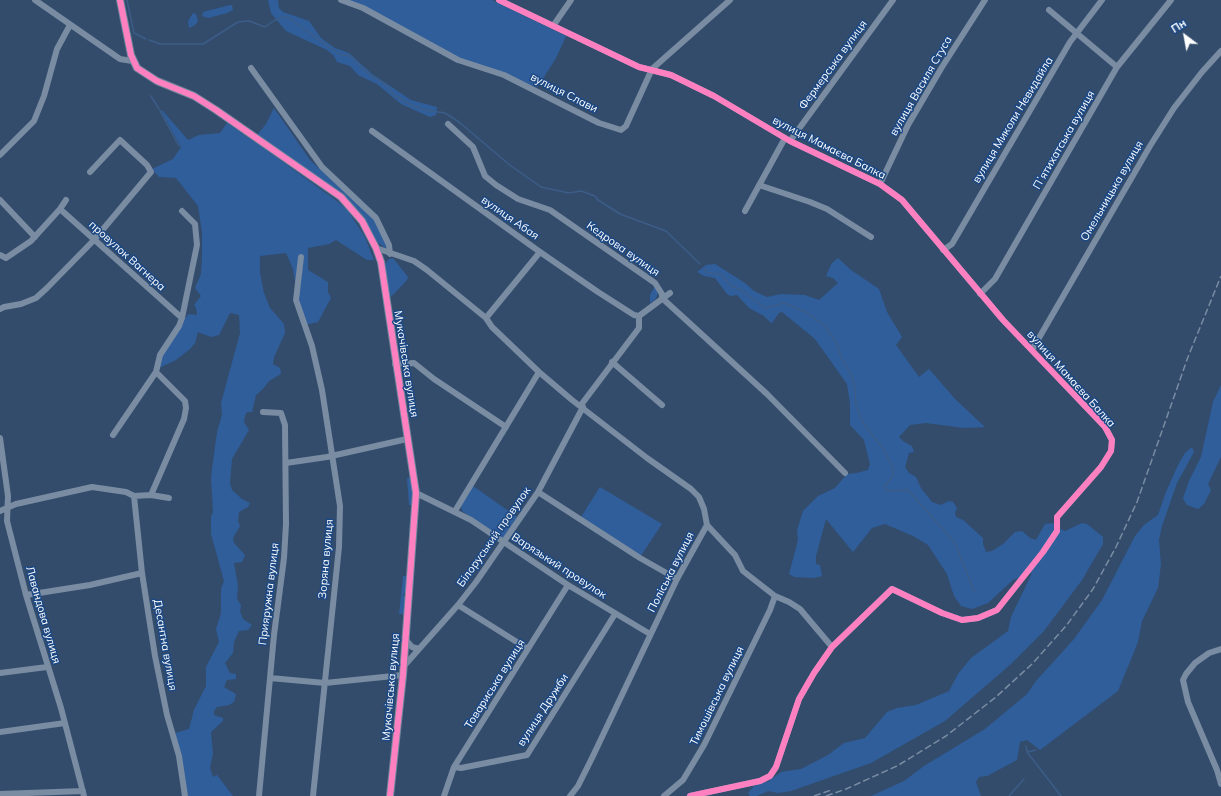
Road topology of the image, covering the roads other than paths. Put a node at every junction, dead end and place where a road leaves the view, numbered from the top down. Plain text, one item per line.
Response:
1 (35, 0) edge
2 (120, 0) edge
3 (341, 0) edge
4 (499, 0) edge
5 (571, 0) edge
6 (730, 0) edge
7 (893, 0) edge
8 (986, 0) edge
9 (1102, 0) edge
10 (1171, 0) edge
11 (1049, 10) dead end
12 (70, 25) junction
13 (553, 26) junction
14 (1076, 33) junction
15 (1221, 51) edge
16 (132, 61) junction
17 (1117, 67) junction
18 (251, 68) dead end
19 (652, 69) junction
20 (448, 124) dead end
21 (372, 131) dead end
22 (788, 140) junction
23 (0, 155) edge
24 (90, 172) dead end
25 (880, 184) junction
26 (759, 185) junction
27 (0, 200) edge
28 (66, 200) dead end
29 (60, 209) junction
30 (182, 211) dead end
31 (745, 211) dead end
32 (35, 237) junction
33 (871, 237) dead end
34 (94, 240) junction
35 (376, 248) junction
36 (943, 250) junction
37 (540, 252) junction
38 (0, 254) edge
39 (390, 254) junction
40 (301, 257) dead end
41 (670, 293) dead end
42 (980, 294) junction
43 (662, 298) junction
44 (0, 309) edge
45 (639, 316) junction
46 (182, 318) junction
47 (486, 318) junction
48 (1032, 350) junction
49 (612, 362) junction
50 (395, 364) junction
51 (156, 372) junction
52 (539, 372) junction
53 (662, 405) dead end
54 (582, 406) junction
55 (263, 412) dead end
56 (506, 427) junction
57 (113, 435) dead end
58 (0, 438) edge
59 (407, 439) junction
60 (332, 455) junction
61 (286, 463) junction
62 (845, 473) dead end
63 (538, 492) junction
64 (416, 494) junction
65 (151, 495) junction
66 (134, 496) junction
67 (169, 498) dead end
68 (7, 507) junction
69 (0, 510) edge
70 (455, 511) junction
71 (707, 525) junction
72 (502, 542) junction
73 (142, 573) junction
74 (677, 579) junction
75 (568, 585) junction
76 (26, 595) junction
77 (774, 596) junction
78 (458, 605) junction
79 (615, 614) junction
80 (650, 634) junction
81 (406, 640) junction
82 (832, 647) junction
83 (419, 649) junction
84 (528, 649) junction
85 (1221, 649) edge
86 (404, 666) junction
87 (47, 668) junction
88 (0, 672) edge
89 (403, 675) junction
90 (270, 678) junction
91 (325, 683) junction
92 (65, 723) junction
93 (0, 732) edge
94 (454, 767) junction
95 (1219, 768) edge
96 (1221, 784) edge
97 (0, 794) edge
98 (83, 794) edge
99 (185, 796) edge
100 (259, 796) edge
101 (313, 796) edge
102 (390, 796) edge
103 (444, 796) edge
104 (570, 796) edge
105 (664, 796) edge
106 (690, 796) edge

1 - 12 street, Мукачівська вулиця
2 - 16 street
3 - 19 street, вулиця Слави
4 - 13 street, вулиця Мамаєва Балка
5 - 13 street
6 - 19 street, вулиця Слави
7 - 22 street, Фермерська вулиця
8 - 25 street, вулиця Василя Стуса
9 - 14 street, вулиця Миколи Невидайла
10 - 17 street, Пʼятихатська вулиця
11 - 14 street
12 - 16 street, Мукачівська вулиця
12 - 23 street
13 - 19 street, вулиця Мамаєва Балка
14 - 17 street
14 - 36 street, вулиця Миколи Невидайла
15 - 48 street, Омельницька вулиця
16 - 35 street, Мукачівська вулиця
17 - 42 street, Пʼятихатська вулиця
18 - 39 street
19 - 22 street, вулиця Мамаєва Балка
20 - 43 street, Кедрова вулиця
21 - 37 street, вулиця Абая
22 - 25 street, вулиця Мамаєва Балка
22 - 26 street, Фермерська вулиця
24 - 34 street
25 - 36 street, вулиця Мамаєва Балка
26 - 31 street, Фермерська вулиця
26 - 33 street
27 - 32 street
28 - 29 street
29 - 32 street
29 - 34 street, провулок Вагнера
30 - 46 street
32 - 38 street
34 - 44 street
34 - 46 street, провулок Вагнера
35 - 39 street
35 - 50 street, Мукачівська вулиця
36 - 42 street, вулиця Мамаєва Балка
37 - 45 street, вулиця Абая
37 - 47 street
39 - 47 street, Поліська вулиця
40 - 60 street, Зоряна вулиця
41 - 43 street
42 - 48 street, вулиця Мамаєва Балка
43 - 45 street
43 - 62 street, Кедрова вулиця
45 - 49 street, Білоруський провулок
46 - 51 street
47 - 52 street, Поліська вулиця
48 - 82 street, вулиця Мамаєва Балка
49 - 53 street
49 - 54 street, Білоруський провулок
50 - 56 street
50 - 59 street, Мукачівська вулиця
51 - 57 street
51 - 65 street
52 - 54 street, Поліська вулиця
52 - 56 street
54 - 63 street, Білоруський провулок
54 - 71 street, Поліська вулиця
55 - 61 street, Прияружна вулиця
56 - 70 street
58 - 68 street, Лавандова вулиця
59 - 60 street
59 - 64 street, Мукачівська вулиця
60 - 61 street
60 - 91 street, Зоряна вулиця
61 - 90 street, Прияружна вулиця
63 - 72 street, Білоруський провулок
63 - 74 street
64 - 70 street, Варязький провулок
64 - 81 street, Мукачівська вулиця
65 - 66 street
65 - 67 street
66 - 68 street
66 - 73 street, Десантна вулиця
68 - 69 street
68 - 76 street, Лавандова вулиця
70 - 72 street, Варязький провулок
71 - 74 street, Поліська вулиця
71 - 77 street
72 - 75 street, Варязький провулок
72 - 78 street, Білоруський провулок
73 - 76 street
73 - 99 street, Десантна вулиця
74 - 80 street, Поліська вулиця
75 - 79 street, Варязький провулок
75 - 84 street, Товариська вулиця
76 - 87 street, Лавандова вулиця
77 - 82 street
77 - 105 street, Тимошівська вулиця
78 - 83 street, Білоруський провулок
78 - 84 street
79 - 80 street, Варязький провулок
79 - 94 street, вулиця Дружби
80 - 104 street, Поліська вулиця
81 - 83 street
81 - 86 street, Мукачівська вулиця
82 - 106 street
83 - 86 street, Білоруський провулок
84 - 94 street, Товариська вулиця
85 - 95 street
86 - 89 street, Мукачівська вулиця
87 - 88 street
87 - 92 street, Лавандова вулиця
89 - 91 street
89 - 102 street, Мукачівська вулиця
90 - 91 street
90 - 100 street, Прияружна вулиця
91 - 101 street, Зоряна вулиця
92 - 93 street
92 - 98 street, Лавандова вулиця
94 - 103 street, Товариська вулиця
95 - 96 street
97 - 98 street

